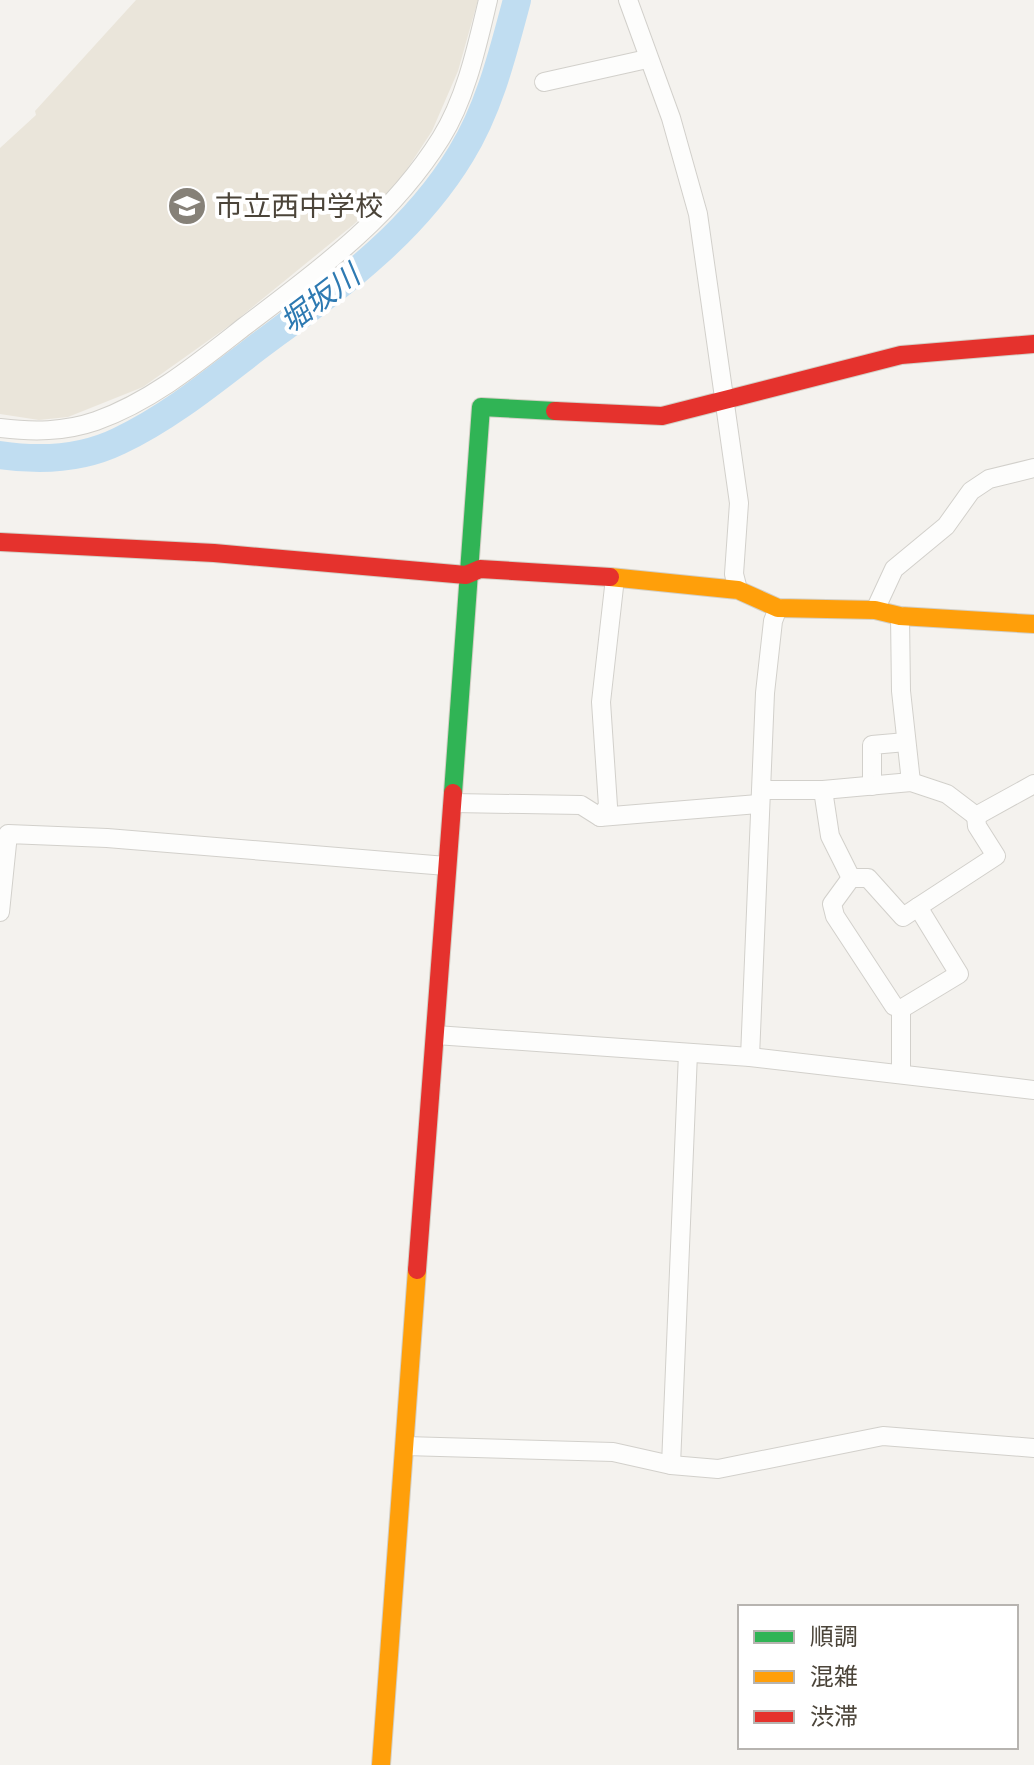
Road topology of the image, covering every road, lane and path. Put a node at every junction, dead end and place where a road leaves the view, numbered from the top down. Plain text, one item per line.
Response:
1 (488, 0) edge
2 (628, 0) edge
3 (647, 59) junction
4 (544, 82) dead end
5 (1034, 344) edge
6 (726, 399) junction
7 (0, 428) edge
8 (1034, 468) edge
9 (0, 542) edge
10 (466, 575) junction
11 (615, 578) junction
12 (738, 590) junction
13 (778, 608) junction
14 (875, 610) junction
15 (900, 616) junction
16 (1034, 624) edge
17 (906, 742) junction
18 (911, 782) junction
19 (1034, 784) edge
20 (872, 786) junction
21 (823, 790) junction
22 (760, 797) junction
23 (453, 803) junction
24 (976, 816) junction
25 (600, 817) junction
26 (446, 866) junction
27 (851, 878) junction
28 (918, 907) junction
29 (0, 912) edge
30 (901, 1009) junction
31 (436, 1035) junction
32 (688, 1053) junction
33 (750, 1057) junction
34 (901, 1074) junction
35 (1034, 1090) edge
36 (405, 1446) junction
37 (1034, 1448) edge
38 (671, 1465) junction
39 (381, 1765) edge

1 - 7 street
2 - 3 street
3 - 4 street
3 - 6 street
5 - 6 street
6 - 10 street
6 - 12 street
8 - 14 street
9 - 10 street
10 - 11 street
10 - 23 street
11 - 12 street
11 - 25 street
12 - 13 street
13 - 14 street
13 - 22 street
14 - 15 street
15 - 16 street
15 - 17 street
17 - 18 street
17 - 20 street
18 - 20 street
18 - 24 street
19 - 24 street
20 - 21 street
21 - 22 street
21 - 27 street
22 - 25 street
22 - 33 street
23 - 25 street
23 - 26 street
24 - 28 street
26 - 29 street
26 - 31 street
27 - 28 street
27 - 30 street
28 - 30 street
30 - 34 street
31 - 32 street
31 - 36 street
32 - 33 street
32 - 38 street
33 - 34 street
34 - 35 street
36 - 38 street
36 - 39 street
37 - 38 street

